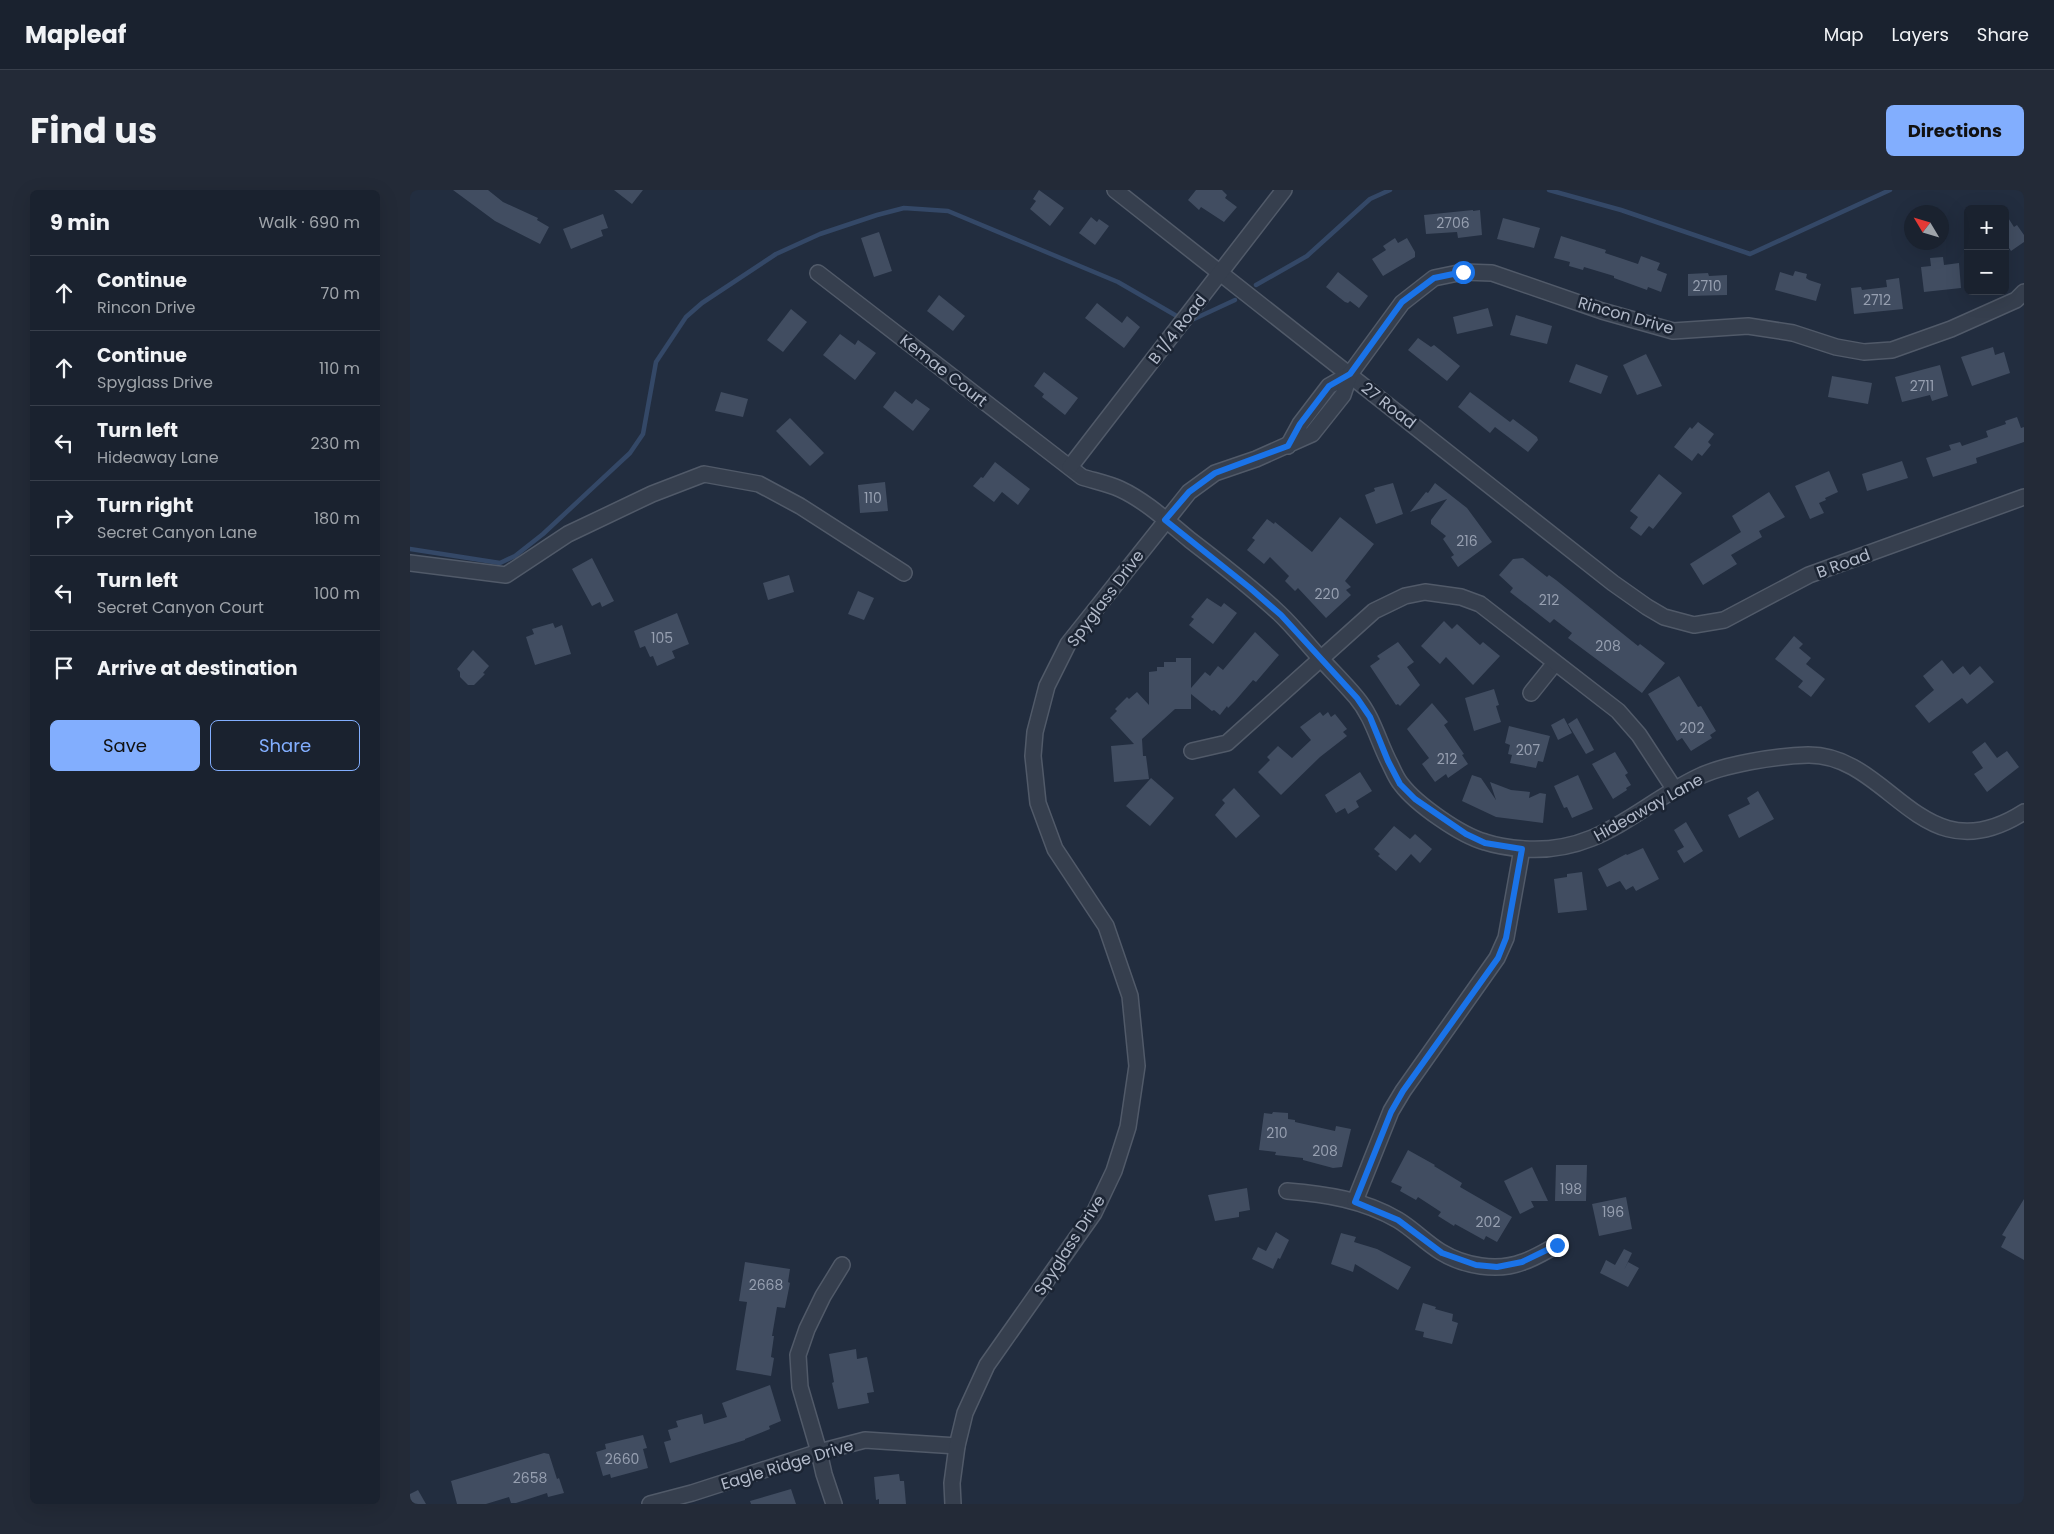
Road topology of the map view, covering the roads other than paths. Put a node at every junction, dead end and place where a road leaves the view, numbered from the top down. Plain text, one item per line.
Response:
1 (1116, 190) edge
2 (1284, 190) edge
3 (818, 272) dead end
4 (1221, 272) junction
5 (2024, 292) edge
6 (1350, 374) junction
7 (1070, 467) junction
8 (2024, 497) edge
9 (1165, 520) junction
10 (410, 563) edge
11 (904, 573) dead end
12 (1664, 617) joint
13 (1320, 658) junction
14 (1555, 663) junction
15 (1531, 693) dead end
16 (1192, 751) dead end
17 (1674, 790) junction
18 (2024, 812) edge
19 (1522, 849) junction
20 (1287, 1191) dead end
21 (1355, 1202) junction
22 (1557, 1245) dead end
23 (842, 1265) dead end
24 (957, 1446) junction
25 (819, 1452) junction
26 (650, 1504) edge
27 (834, 1504) edge
28 (953, 1504) edge

1 - 4 street, 27 Road
2 - 4 street, B 1/4 Road
3 - 7 street, Kemae Court
4 - 6 street, 27 Road
4 - 7 street, B 1/4 Road
5 - 6 street, Rincon Drive
6 - 9 street, Spyglass Drive
6 - 12 street, 27 Road
7 - 9 street, Hideaway Lane
8 - 12 street, B Road
9 - 13 street, Hideaway Lane
9 - 24 street, Spyglass Drive
10 - 11 street
13 - 14 street
13 - 16 street
13 - 19 street, Hideaway Lane
14 - 15 street
14 - 17 street
17 - 18 street, Hideaway Lane
17 - 19 street, Hideaway Lane
19 - 21 street
20 - 21 street
21 - 22 street
23 - 25 street
24 - 25 street, Eagle Ridge Drive
24 - 28 street, Spyglass Drive
25 - 26 street, Eagle Ridge Drive
25 - 27 street

